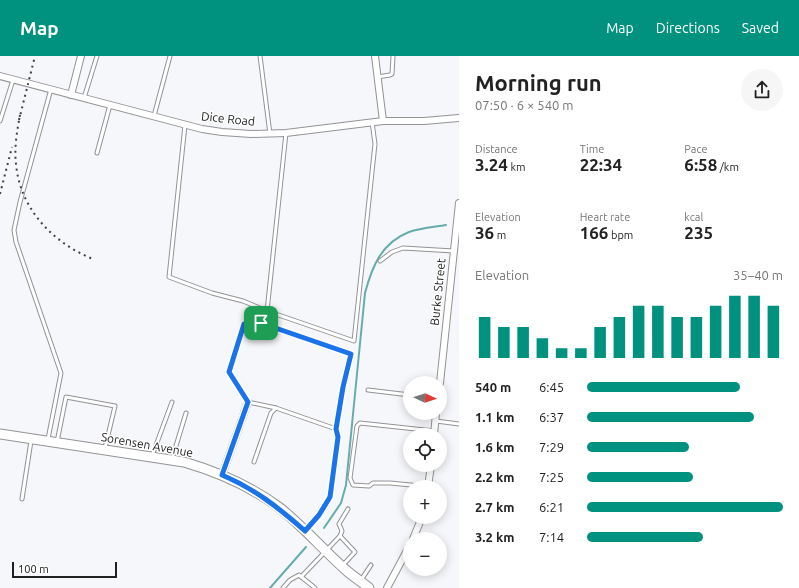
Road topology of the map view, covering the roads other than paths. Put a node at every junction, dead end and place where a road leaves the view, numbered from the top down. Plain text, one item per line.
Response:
1 (81, 56) edge
2 (97, 56) edge
3 (170, 56) edge
4 (260, 56) edge
5 (375, 56) edge
6 (393, 56) edge
7 (0, 76) edge
8 (377, 77) junction
9 (13, 80) junction
10 (51, 90) junction
11 (71, 95) junction
12 (84, 98) junction
13 (110, 105) junction
14 (154, 116) junction
15 (459, 118) edge
16 (0, 121) edge
17 (383, 121) junction
18 (372, 122) junction
19 (185, 124) junction
20 (286, 133) junction
21 (270, 134) junction
22 (97, 153) dead end
23 (459, 203) edge
24 (458, 212) edge
25 (454, 251) junction
26 (380, 261) dead end
27 (267, 311) junction
28 (441, 376) edge
29 (368, 390) dead end
30 (403, 394) edge
31 (172, 402) dead end
32 (248, 402) junction
33 (276, 408) junction
34 (186, 413) dead end
35 (436, 421) joint
36 (459, 424) edge
37 (435, 428) edge
38 (336, 429) junction
39 (403, 429) edge
40 (0, 434) edge
41 (32, 439) junction
42 (47, 441) junction
43 (57, 443) junction
44 (105, 450) junction
45 (152, 457) junction
46 (172, 460) junction
47 (254, 462) dead end
48 (222, 475) junction
49 (403, 484) edge
50 (22, 499) dead end
51 (348, 508) dead end
52 (305, 531) junction
53 (340, 536) junction
54 (325, 550) junction
55 (403, 558) edge
56 (371, 565) dead end
57 (342, 566) junction
58 (301, 577) junction
59 (360, 581) junction
60 (283, 588) edge
61 (315, 588) edge
62 (369, 588) edge
63 (387, 588) edge

1 - 11 street
2 - 12 lane
3 - 14 lane
4 - 21 lane
5 - 8 street
6 - 8 lane
7 - 9 street, Dice Road
8 - 17 street
9 - 10 street, Dice Road
9 - 16 lane
10 - 11 street, Dice Road
10 - 42 lane
11 - 12 street, Dice Road
12 - 13 street, Dice Road
13 - 14 street, Dice Road
13 - 22 lane
14 - 19 street, Dice Road
15 - 17 street, Dice Road
17 - 18 street, Dice Road
18 - 20 street, Dice Road
18 - 27 lane
19 - 21 street, Dice Road
19 - 27 lane
20 - 21 street, Dice Road
20 - 27 lane
23 - 24 street, Burke Street
24 - 25 street, Burke Street
25 - 26 lane
25 - 28 street, Burke Street
29 - 30 lane
31 - 45 lane
32 - 33 lane
32 - 38 lane
32 - 48 street
33 - 38 lane
33 - 47 lane
34 - 46 lane
35 - 36 lane
35 - 37 street
38 - 52 lane
39 - 49 lane
40 - 41 street, Sorensen Avenue
41 - 42 street, Sorensen Avenue
41 - 50 lane
42 - 43 street, Sorensen Avenue
43 - 44 street, Sorensen Avenue
43 - 44 lane
44 - 45 street, Sorensen Avenue
45 - 46 street, Sorensen Avenue
46 - 48 street, Sorensen Avenue
48 - 52 street, Sorensen Avenue
51 - 53 lane
52 - 54 street, Sorensen Avenue
53 - 54 lane
53 - 57 lane
54 - 57 street, Sorensen Avenue
54 - 58 lane
55 - 63 street
56 - 59 lane
57 - 59 street, Sorensen Avenue
58 - 60 lane
58 - 61 lane
59 - 62 street, Sorensen Avenue

